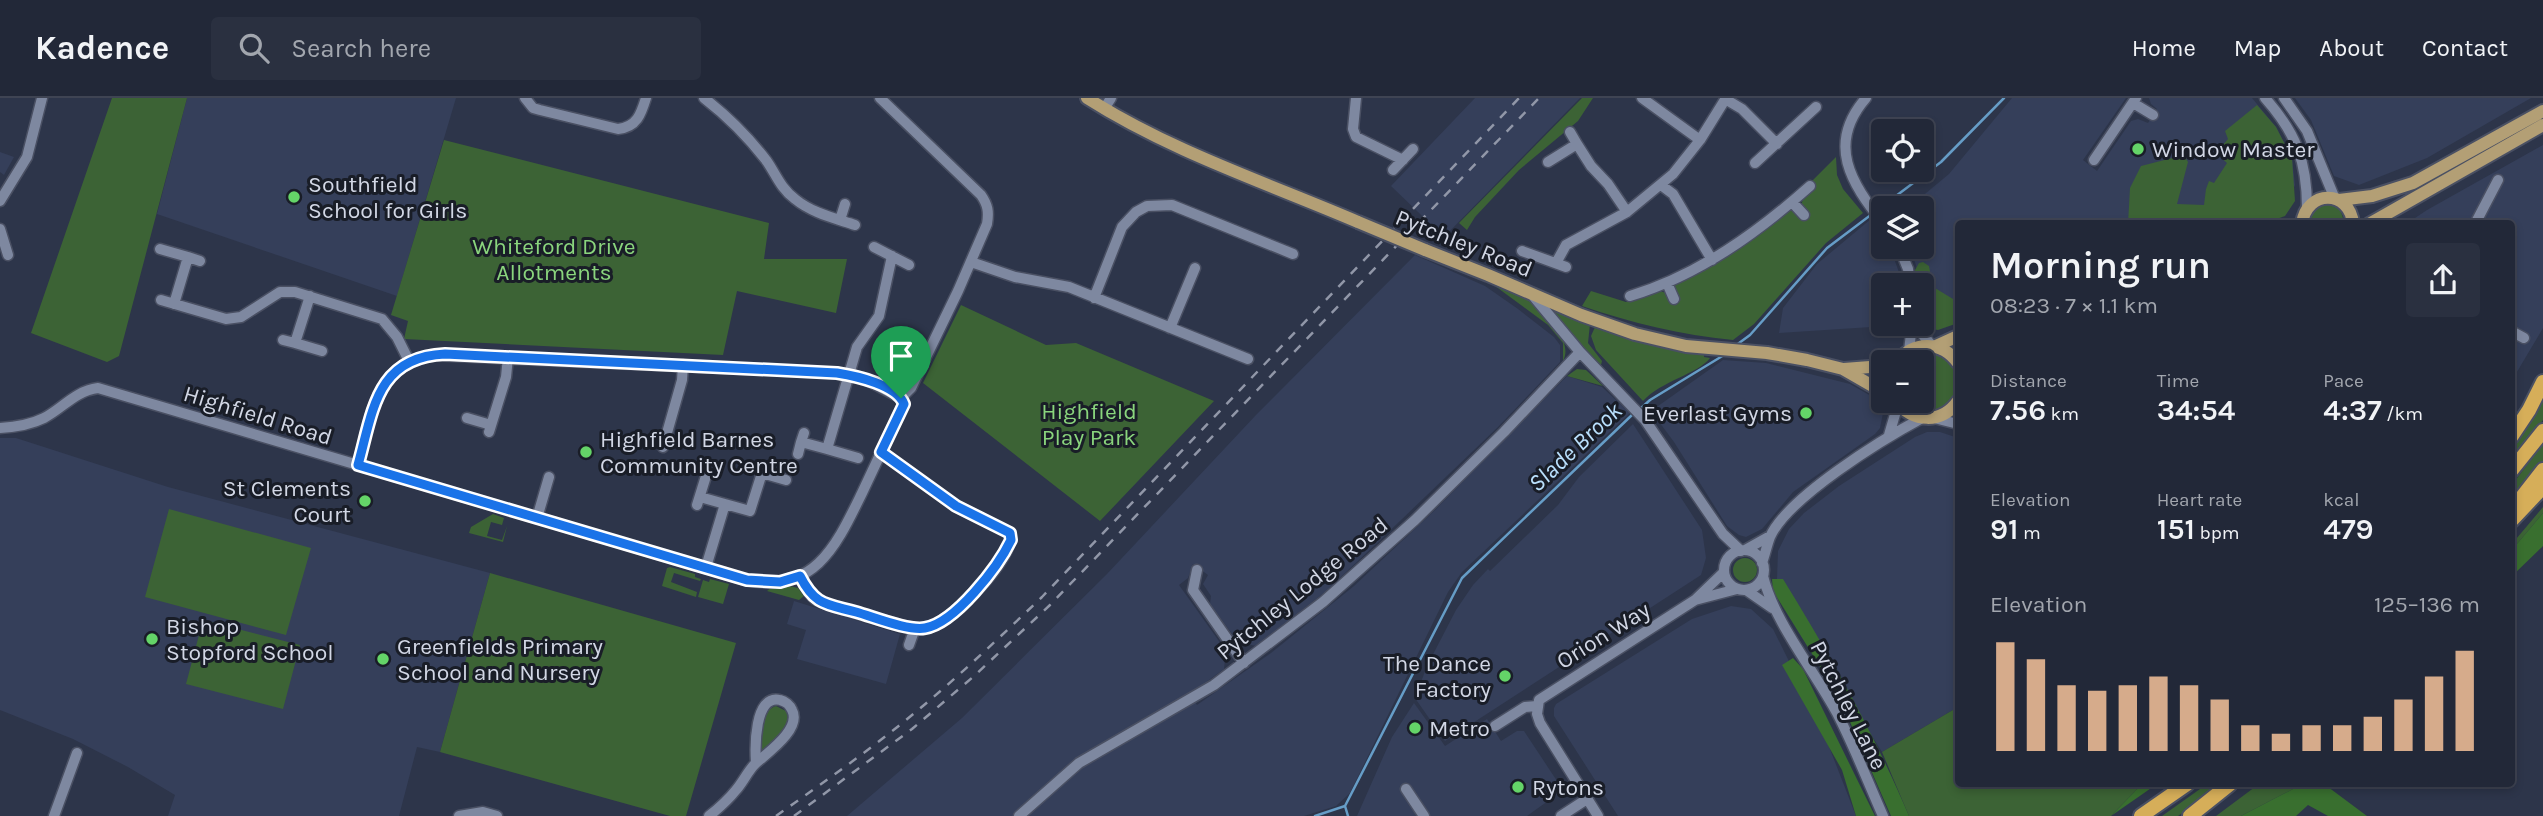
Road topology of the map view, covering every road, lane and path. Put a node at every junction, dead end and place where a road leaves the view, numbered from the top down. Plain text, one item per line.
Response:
1 (42, 98) edge
2 (525, 98) edge
3 (646, 98) edge
4 (704, 98) edge
5 (880, 98) edge
6 (1087, 98) edge
7 (1356, 98) edge
8 (1642, 98) edge
9 (1866, 98) edge
10 (2264, 98) edge
11 (2284, 98) edge
12 (1725, 99) edge
13 (2135, 100) edge
14 (1107, 103) edge
15 (1816, 107) dead end
16 (2543, 111) edge
17 (2152, 115) dead end
18 (2543, 125) edge
19 (1570, 132) dead end
20 (1699, 140) junction
21 (1577, 144) junction
22 (1777, 144) junction
23 (1413, 149) dead end
24 (1403, 160) junction
25 (2094, 160) dead end
26 (1548, 162) dead end
27 (1755, 163) dead end
28 (1393, 170) dead end
29 (2498, 180) dead end
30 (1661, 185) junction
31 (1810, 186) dead end
32 (2337, 199) junction
33 (0, 201) edge
34 (1792, 202) junction
35 (845, 204) dead end
36 (1871, 207) edge
37 (1627, 212) junction
38 (1804, 215) dead end
39 (2302, 218) edge
40 (840, 220) junction
41 (2352, 220) edge
42 (2376, 220) edge
43 (2477, 220) edge
44 (855, 225) dead end
45 (0, 229) edge
46 (874, 247) dead end
47 (160, 249) dead end
48 (1281, 249) junction
49 (1522, 251) dead end
50 (1293, 254) dead end
51 (8, 255) dead end
52 (892, 256) junction
53 (188, 257) junction
54 (1276, 260) dead end
55 (1712, 260) junction
56 (200, 261) dead end
57 (971, 262) junction
58 (1556, 262) junction
59 (909, 265) dead end
60 (1566, 267) dead end
61 (1195, 268) dead end
62 (1191, 279) junction
63 (1202, 283) dead end
64 (1667, 283) junction
65 (1531, 293) junction
66 (310, 296) junction
67 (1630, 296) dead end
68 (1094, 298) junction
69 (1674, 299) dead end
70 (161, 300) dead end
71 (174, 304) junction
72 (1170, 328) junction
73 (2515, 333) edge
74 (1924, 336) edge
75 (1955, 337) edge
76 (2524, 338) dead end
77 (283, 340) dead end
78 (1239, 342) dead end
79 (295, 343) junction
80 (1934, 346) junction
81 (1911, 350) edge
82 (322, 351) dead end
83 (1580, 352) junction
84 (1234, 354) junction
85 (508, 357) junction
86 (1248, 359) dead end
87 (1955, 360) edge
88 (409, 362) junction
89 (682, 365) junction
90 (1871, 367) edge
91 (1843, 369) junction
92 (850, 375) junction
93 (2543, 382) edge
94 (1871, 385) edge
95 (901, 398) junction
96 (1955, 405) edge
97 (1894, 413) edge
98 (1912, 413) edge
99 (467, 418) dead end
100 (1928, 418) junction
101 (1955, 423) edge
102 (0, 428) edge
103 (2515, 431) edge
104 (2543, 431) edge
105 (1889, 435) junction
106 (663, 447) dead end
107 (827, 449) junction
108 (881, 452) junction
109 (798, 454) dead end
110 (858, 458) dead end
111 (358, 465) junction
112 (2515, 466) edge
113 (2543, 470) edge
114 (706, 475) dead end
115 (549, 477) dead end
116 (786, 480) dead end
117 (2543, 487) edge
118 (725, 504) junction
119 (2515, 506) edge
120 (2515, 517) edge
121 (537, 518) junction
122 (1723, 534) junction
123 (1770, 536) junction
124 (1743, 550) junction
125 (1762, 563) junction
126 (706, 568) junction
127 (1725, 568) junction
128 (1197, 570) dead end
129 (800, 576) junction
130 (1763, 576) junction
131 (1742, 590) junction
132 (1695, 600) junction
133 (1778, 613) junction
134 (915, 628) junction
135 (909, 645) dead end
136 (1244, 663) junction
137 (1537, 706) junction
138 (1495, 726) dead end
139 (78, 753) dead end
140 (756, 763) junction
141 (2183, 787) edge
142 (2226, 787) edge
143 (1406, 789) dead end
144 (1587, 799) junction
145 (54, 816) edge
146 (459, 816) edge
147 (497, 816) edge
148 (709, 816) edge
149 (1019, 816) edge
150 (1424, 816) edge
151 (1561, 816) edge
152 (1598, 816) edge
153 (1882, 816) edge
154 (2141, 816) edge
155 (2190, 816) edge

1 - 33 street
2 - 3 street
4 - 40 street
5 - 57 street, Highfield Road
6 - 14 main road, Pytchley Road
7 - 24 street
8 - 20 street
9 - 36 street
10 - 39 street
11 - 32 street
12 - 20 street
12 - 22 street
13 - 17 street
13 - 25 street
14 - 65 main road, Pytchley Road, bridge
15 - 22 street
16 - 32 main road
18 - 42 main road
19 - 21 street
20 - 30 street
21 - 26 street
21 - 37 street
22 - 27 street
23 - 24 street
24 - 28 street
29 - 43 street
30 - 37 street
30 - 55 street
31 - 34 street
32 - 39 main road
32 - 41 main road
34 - 38 street
34 - 55 street
35 - 40 street
37 - 58 street
40 - 44 street
45 - 51 street
46 - 52 street
47 - 53 street
48 - 50 street
48 - 54 street
48 - 68 street
49 - 58 street
52 - 59 street
52 - 92 street
53 - 56 street
53 - 71 street
55 - 64 street
57 - 68 street
57 - 95 street, Highfield Road
58 - 60 street
61 - 62 street
62 - 63 street
62 - 72 street
64 - 67 street
64 - 69 street
65 - 83 street
65 - 91 main road, Pytchley Road
66 - 71 street
66 - 79 street
66 - 88 street
68 - 72 street
70 - 71 street
72 - 84 street
73 - 76 street
74 - 80 street
75 - 80 main road
77 - 79 street
78 - 84 street
79 - 82 street
80 - 81 main road
80 - 87 main road
83 - 122 street
83 - 136 street, Pytchley Lodge Road
84 - 86 street
85 - 88 street
85 - 89 street
85 - 99 street
88 - 111 street
89 - 92 street
89 - 106 street
90 - 91 main road, Pytchley Road
91 - 94 main road, Pytchley Road
92 - 95 street
92 - 107 street
93 - 103 highway
95 - 108 street, Highfield Road
96 - 100 main road
97 - 105 street
98 - 100 main road
100 - 101 street
100 - 105 street
102 - 111 street, Highfield Road
104 - 112 highway
105 - 123 street
107 - 109 street
107 - 110 street
108 - 129 street, Highfield Road
108 - 134 street
111 - 121 street, Highfield Road
113 - 119 highway
114 - 118 street
115 - 121 street
116 - 118 street
117 - 120 highway
118 - 126 street
121 - 126 street, Highfield Road
122 - 124 street
122 - 127 street
123 - 124 street
123 - 125 street
124 - 125 street
124 - 127 street
125 - 130 street
126 - 129 street, Highfield Road
127 - 131 street
127 - 132 street, Orion Way
128 - 136 street
129 - 134 street
130 - 131 street
130 - 133 street, Pytchley Lane
131 - 132 street, Orion Way
131 - 133 street, Pytchley Lane
132 - 137 street, Orion Way
133 - 153 street, Pytchley Lane
134 - 135 street
136 - 149 street, Pytchley Lodge Road
137 - 138 street, Orion Way
137 - 144 street
139 - 145 street
140 - 140 street
140 - 148 street
141 - 154 highway
142 - 155 highway
143 - 150 street
144 - 151 street
144 - 152 street
146 - 147 street

